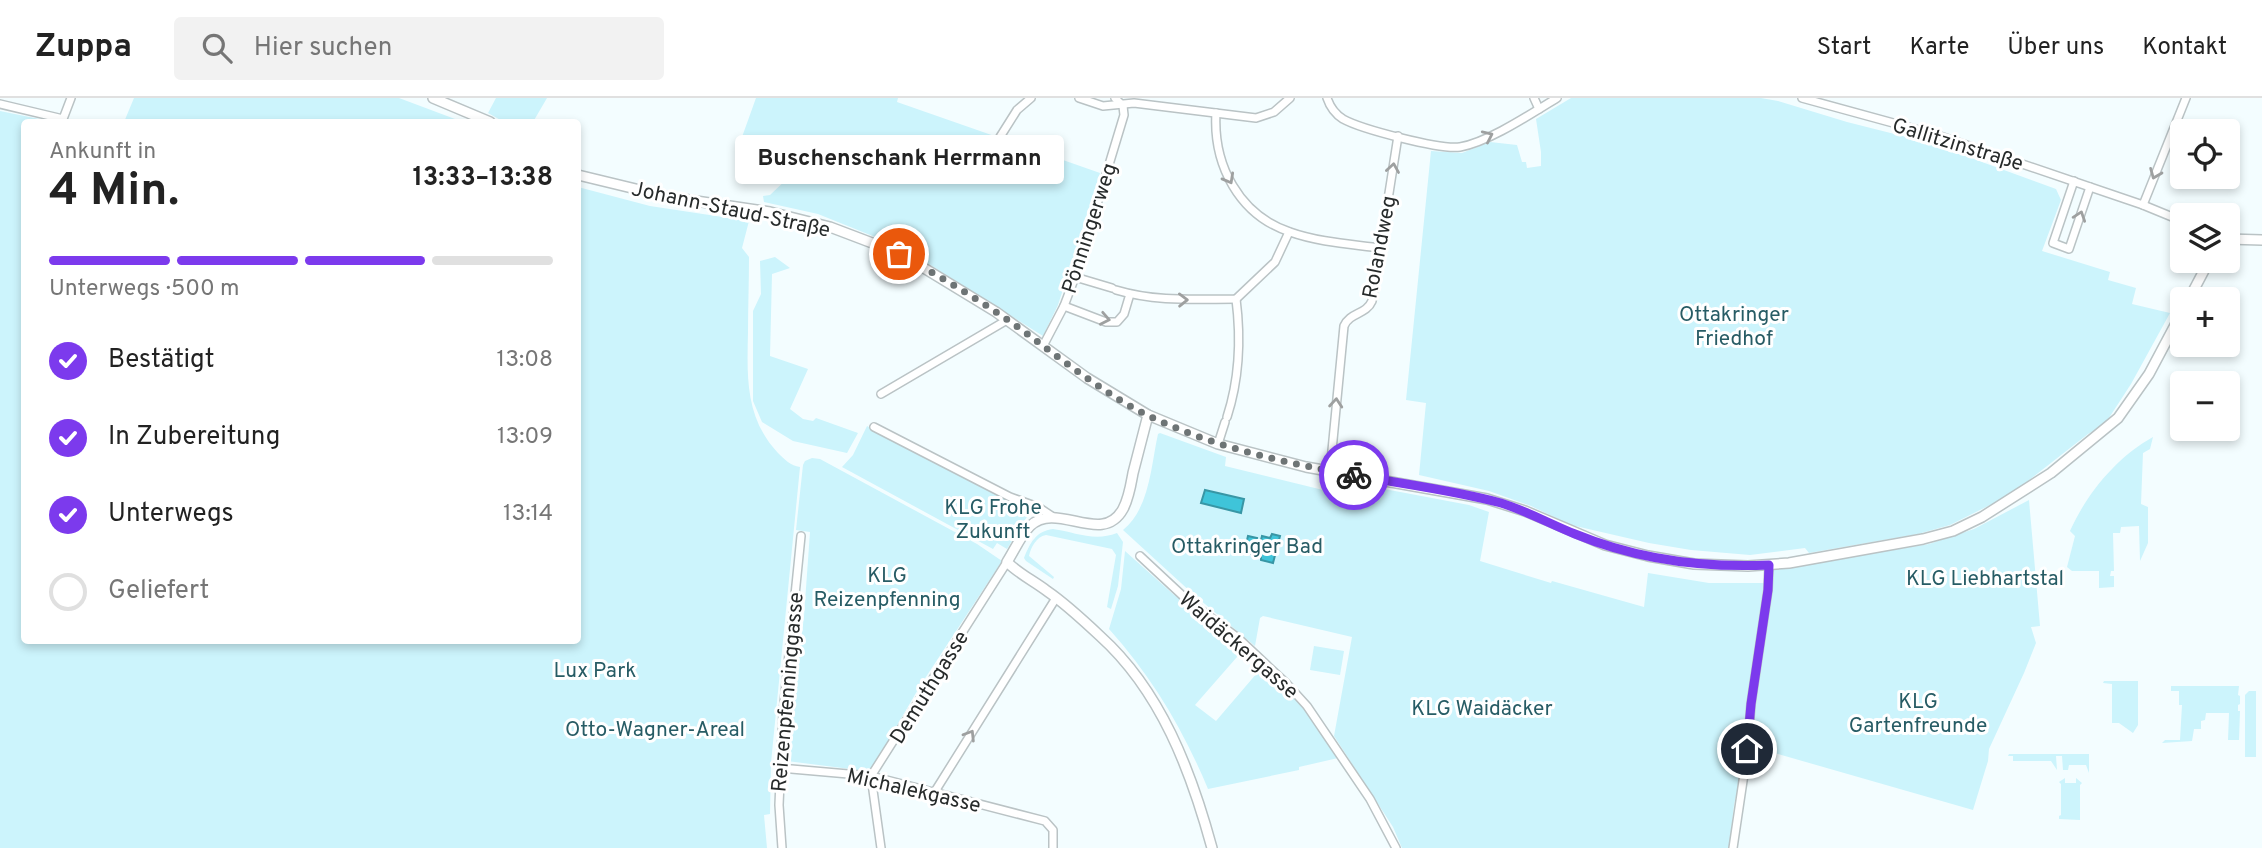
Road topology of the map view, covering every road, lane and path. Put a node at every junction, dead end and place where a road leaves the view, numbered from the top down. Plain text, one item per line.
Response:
1 (71, 98) edge
2 (433, 98) edge
3 (1031, 98) edge
4 (1079, 98) edge
5 (1115, 98) edge
6 (1290, 98) edge
7 (1327, 98) edge
8 (1534, 98) edge
9 (1558, 98) edge
10 (1802, 98) edge
11 (2186, 98) edge
12 (0, 104) edge
13 (1123, 106) junction
14 (1539, 109) junction
15 (1216, 113) junction
16 (59, 119) edge
17 (63, 119) edge
18 (483, 119) edge
19 (1398, 136) junction
20 (1000, 137) dead end
21 (581, 176) edge
22 (2074, 181) junction
23 (2090, 187) junction
24 (2143, 205) junction
25 (2170, 216) edge
26 (1289, 232) junction
27 (2240, 239) edge
28 (2262, 240) edge
29 (1380, 248) junction
30 (1075, 276) junction
31 (1130, 294) junction
32 (1236, 299) junction
33 (1065, 306) junction
34 (1007, 320) junction
35 (2170, 335) edge
36 (1043, 346) junction
37 (881, 394) dead end
38 (1148, 415) junction
39 (874, 427) dead end
40 (1218, 444) junction
41 (1330, 471) junction
42 (1053, 517) junction
43 (801, 536) dead end
44 (1140, 556) dead end
45 (1007, 562) junction
46 (1769, 565) junction
47 (1056, 598) junction
48 (780, 768) junction
49 (871, 776) junction
50 (934, 793) junction
51 (782, 848) edge
52 (881, 848) edge
53 (1053, 848) edge
54 (1212, 848) edge
55 (1396, 848) edge
56 (1733, 848) edge

1 - 17 street
2 - 18 street
3 - 20 street
4 - 13 street
5 - 13 street
6 - 15 street
7 - 19 street
8 - 14 street
9 - 14 street
10 - 22 street, Gallitzinstraße
11 -> 24 street
12 - 16 street
13 - 15 street
13 - 30 street, Pönningerweg
19 -> 14 street
15 -> 26 street
29 -> 19 street, Rolandweg
21 - 34 street, Johann-Staud-Straße
22 - 23 street, Gallitzinstraße
22 -> 23 street
23 - 24 street, Gallitzinstraße
24 - 25 street, Gallitzinstraße
26 - 29 street
26 - 32 street
27 - 28 street
41 -> 29 street, Rolandweg
30 - 31 street
30 - 33 street, Pönningerweg
31 -> 32 street
33 -> 31 street
32 - 40 street
33 - 36 street, Pönningerweg
34 - 36 street, Johann-Staud-Straße
34 - 37 street
35 - 46 street, Johann-Staud-Straße
36 - 38 street, Johann-Staud-Straße
38 - 40 street, Johann-Staud-Straße
38 - 42 street
39 - 42 street
40 - 41 street, Johann-Staud-Straße
41 - 46 street, Johann-Staud-Straße
42 - 45 street, Demuthgasse
43 - 48 street, Reizenpfenninggasse
44 - 55 street, Waidäckergasse
45 - 47 street
45 - 49 street, Demuthgasse
46 - 56 street
50 -> 47 street
47 - 54 street
48 - 49 street, Michalekgasse
48 - 51 street, Reizenpfenninggasse
49 - 50 street, Michalekgasse
49 - 52 street
50 - 53 street, Michalekgasse

